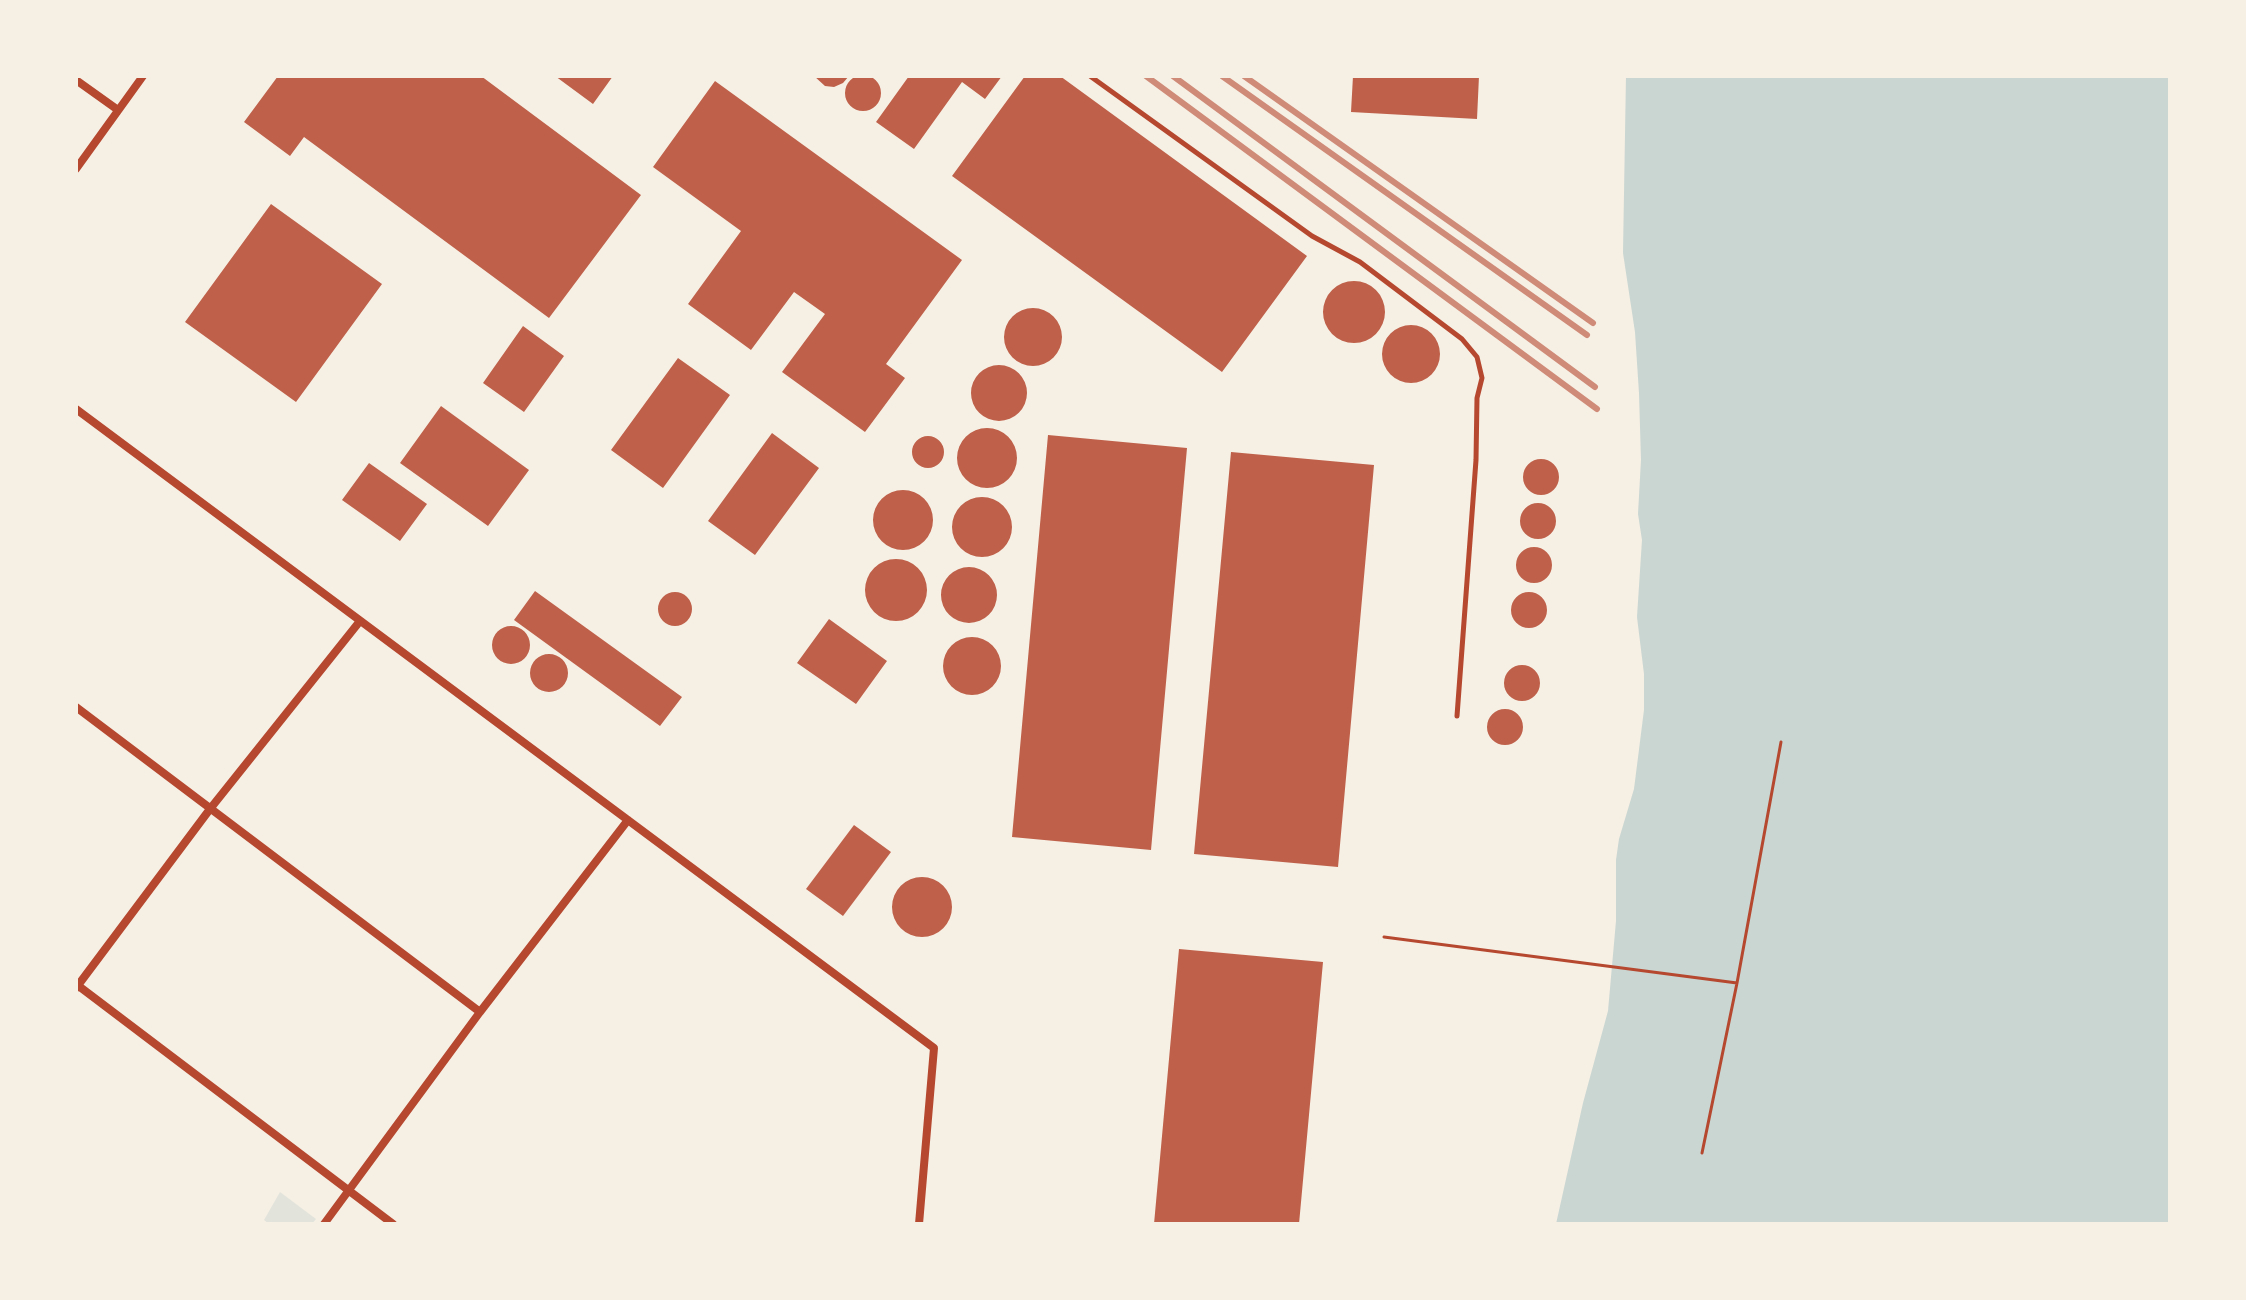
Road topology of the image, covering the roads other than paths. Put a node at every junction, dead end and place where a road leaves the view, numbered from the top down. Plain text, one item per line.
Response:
1 (143, 76) edge
2 (1090, 76) edge
3 (76, 80) edge
4 (118, 110) junction
5 (76, 169) edge
6 (76, 409) edge
7 (360, 621) junction
8 (76, 707) edge
9 (1457, 716) dead end
10 (210, 809) junction
11 (628, 820) junction
12 (77, 986) edge
13 (480, 1012) junction
14 (348, 1191) junction
15 (324, 1224) edge
16 (393, 1224) edge
17 (919, 1224) edge

1 - 4 street
2 - 9 lane
3 - 4 street
4 - 5 street
6 - 7 street
7 - 10 street
7 - 11 street
8 - 10 street
10 - 12 street
10 - 13 street
11 - 13 street
11 - 17 street
12 - 14 street
13 - 14 street
14 - 15 street
14 - 16 street

